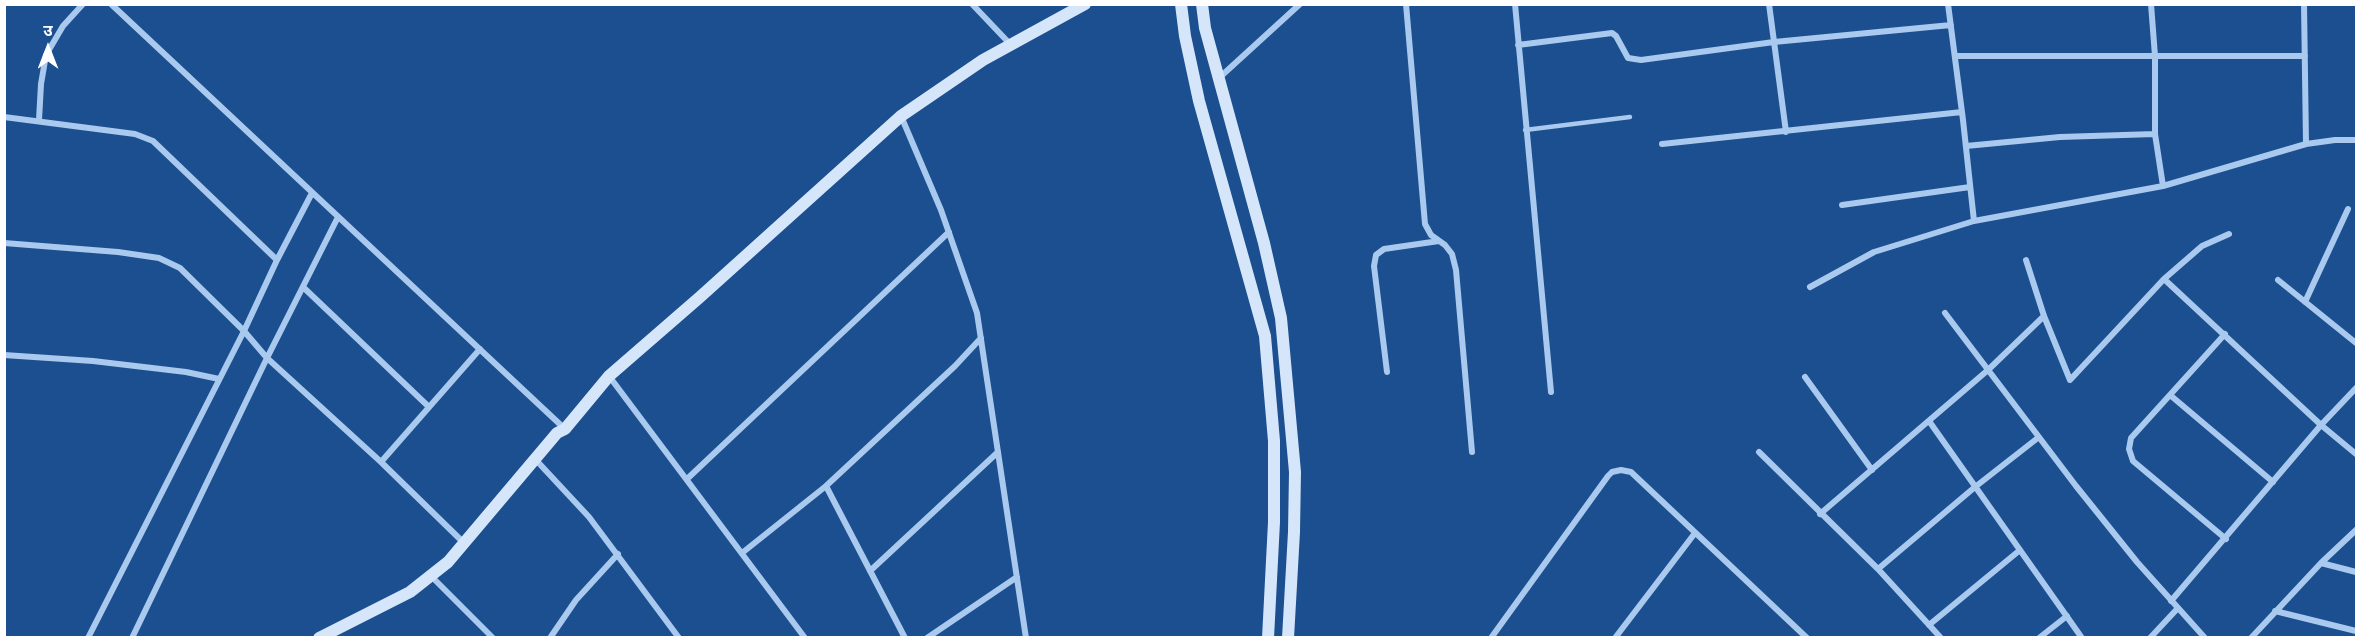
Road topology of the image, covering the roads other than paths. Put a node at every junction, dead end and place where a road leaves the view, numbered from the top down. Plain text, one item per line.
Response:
1 (83, 4) edge
2 (111, 4) edge
3 (972, 4) edge
4 (1085, 4) edge
5 (1181, 4) edge
6 (1202, 4) edge
7 (1300, 4) edge
8 (1406, 4) edge
9 (1515, 4) edge
10 (1769, 4) edge
11 (1948, 4) edge
12 (2151, 4) edge
13 (2304, 4) edge
14 (1951, 25) junction
15 (1774, 42) junction
16 (1011, 45) junction
17 (1518, 45) junction
18 (1956, 56) junction
19 (2155, 56) junction
20 (2305, 56) junction
21 (1219, 79) junction
22 (1962, 112) junction
23 (901, 116) junction
24 (4, 117) edge
25 (1630, 117) dead end
26 (39, 120) junction
27 (1526, 130) junction
28 (1786, 132) junction
29 (2155, 134) junction
30 (2356, 140) edge
31 (1662, 144) dead end
32 (2306, 144) junction
33 (1966, 146) junction
34 (2163, 186) junction
35 (1970, 187) junction
36 (312, 192) junction
37 (1842, 205) dead end
38 (2348, 209) dead end
39 (338, 217) junction
40 (1974, 221) junction
41 (949, 232) junction
42 (2229, 234) dead end
43 (1440, 241) junction
44 (4, 243) edge
45 (277, 260) junction
46 (2026, 260) dead end
47 (2164, 279) junction
48 (2278, 280) dead end
49 (303, 287) junction
50 (1810, 287) dead end
51 (2305, 302) junction
52 (1945, 313) dead end
53 (2044, 316) junction
54 (244, 331) junction
55 (2225, 334) junction
56 (981, 338) junction
57 (2356, 343) edge
58 (480, 349) junction
59 (4, 355) edge
60 (267, 358) junction
61 (1988, 370) junction
62 (1387, 372) dead end
63 (609, 376) junction
64 (1805, 377) dead end
65 (219, 379) junction
66 (2356, 388) edge
67 (1551, 392) dead end
68 (2170, 395) junction
69 (429, 407) junction
70 (1929, 421) junction
71 (2321, 425) junction
72 (565, 429) junction
73 (2039, 437) junction
74 (998, 452) junction
75 (1472, 452) dead end
76 (1759, 452) dead end
77 (2356, 454) edge
78 (535, 459) junction
79 (381, 462) junction
80 (1872, 470) junction
81 (687, 479) junction
82 (2273, 482) junction
83 (826, 486) junction
84 (1975, 487) junction
85 (1820, 514) junction
86 (2356, 530) edge
87 (1695, 533) junction
88 (2226, 538) junction
89 (464, 543) junction
90 (2020, 550) junction
91 (742, 553) junction
92 (618, 554) junction
93 (2321, 563) junction
94 (1878, 568) junction
95 (870, 571) junction
96 (2356, 572) edge
97 (431, 575) junction
98 (1017, 577) junction
99 (2171, 601) junction
100 (2178, 608) junction
101 (2275, 611) junction
102 (2067, 616) junction
103 (1929, 625) junction
104 (2356, 631) edge
105 (1618, 636) edge
106 (88, 638) edge
107 (132, 638) edge
108 (319, 638) edge
109 (493, 638) edge
110 (550, 638) edge
111 (679, 638) edge
112 (805, 638) edge
113 (905, 638) edge
114 (927, 638) edge
115 (1026, 638) edge
116 (1268, 638) edge
117 (1288, 638) edge
118 (1491, 638) edge
119 (1807, 638) edge
120 (1941, 638) edge
121 (2039, 638) edge
122 (2082, 638) edge
123 (2150, 638) edge
124 (2205, 638) edge
125 (2251, 638) edge

1 - 26 street
2 - 36 street
3 - 16 street
4 - 16 main road
5 - 116 main road
6 - 21 main road
7 - 21 street
8 - 43 street
9 - 17 street
10 - 15 street
11 - 14 street
12 - 19 street
13 - 20 street
14 - 15 street
14 - 18 street
15 - 17 street
15 - 28 street
16 - 23 main road
17 - 27 street
18 - 19 street
18 - 22 street
19 - 20 street
19 - 29 street
20 - 32 street
21 - 117 main road
22 - 28 street
22 - 33 street
23 - 41 street
23 - 63 main road
24 - 26 street
25 - 27 lane
26 - 45 street
27 - 67 street
28 - 31 street
29 - 33 street
29 - 34 street
30 - 32 street
32 - 34 street
33 - 35 street
34 - 40 street
35 - 37 street
35 - 40 street
36 - 39 street
36 - 45 street
38 - 51 street
39 - 49 street
39 - 58 street
40 - 50 street
41 - 56 street
41 - 81 street
42 - 47 street
43 - 62 street
43 - 75 street
44 - 54 street
45 - 54 street
46 - 53 street
47 - 53 street
47 - 55 street
48 - 51 street
49 - 60 street
49 - 69 street
51 - 57 street
52 - 61 street
53 - 61 street
54 - 60 street
54 - 65 street
55 - 68 street
55 - 71 street
56 - 74 street
56 - 83 street
58 - 69 street
58 - 72 street
59 - 65 street
60 - 79 street
60 - 107 street
61 - 70 street
61 - 73 street
63 - 72 main road
63 - 81 street
64 - 80 street
65 - 106 street
66 - 71 street
68 - 82 street
68 - 88 street
69 - 79 street
70 - 80 street
70 - 84 street
71 - 77 street
71 - 82 street
72 - 78 main road
73 - 84 street
73 - 99 street
74 - 95 street
74 - 98 street
76 - 85 street
78 - 89 main road
78 - 92 street
79 - 89 street
80 - 85 street
81 - 91 street
82 - 88 street
83 - 91 street
83 - 95 street
84 - 90 street
84 - 94 street
85 - 94 street
86 - 93 street
87 - 105 street
87 - 118 street
87 - 119 street
88 - 99 street
89 - 97 main road
90 - 102 street
90 - 103 street
91 - 112 street
92 - 110 street
92 - 111 street
93 - 96 street
93 - 101 street
94 - 103 street
95 - 113 street
97 - 108 main road
97 - 109 street
98 - 114 street
98 - 115 street
99 - 100 street
100 - 123 street
100 - 124 street
101 - 104 street
101 - 125 street
102 - 121 street
102 - 122 street
103 - 120 street

